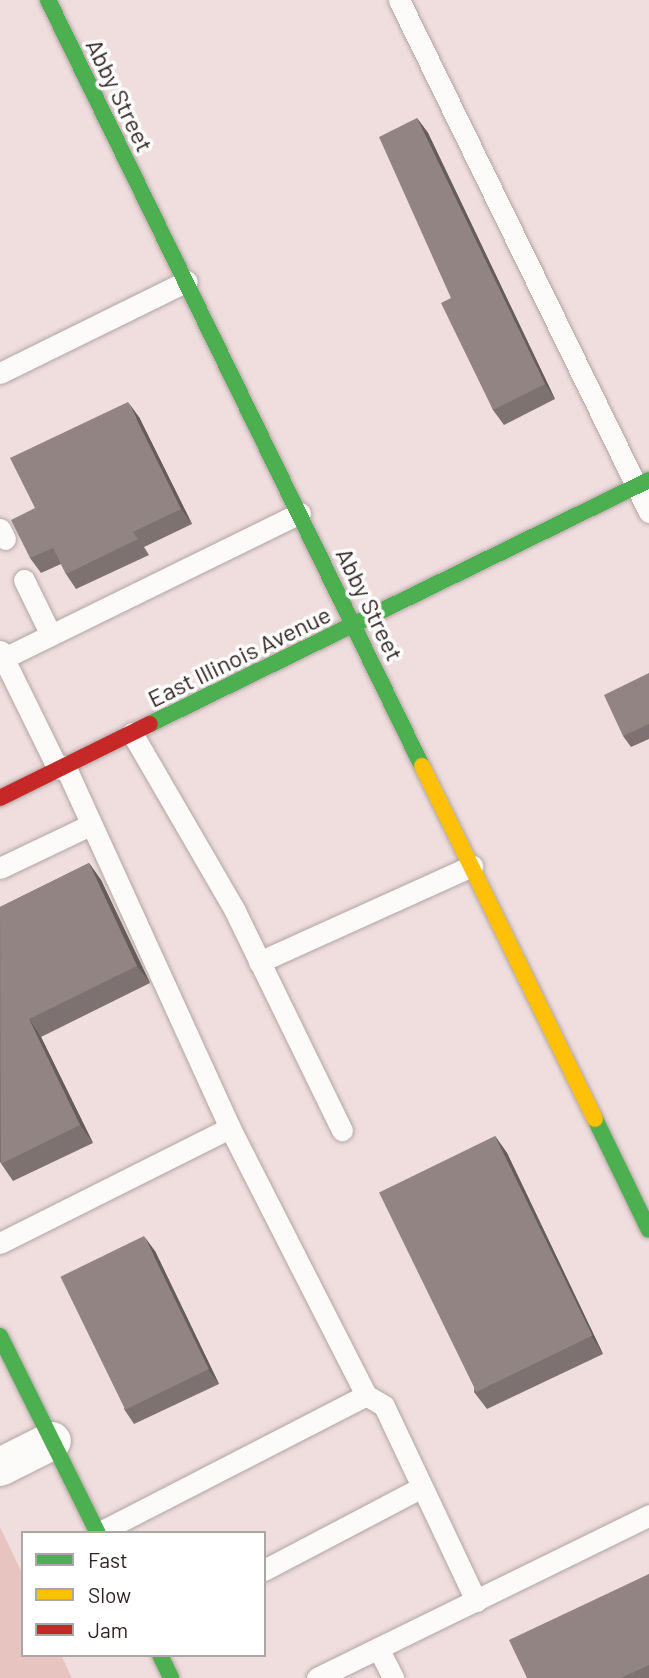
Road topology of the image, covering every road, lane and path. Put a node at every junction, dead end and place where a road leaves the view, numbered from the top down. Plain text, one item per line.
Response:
1 (48, 0) edge
2 (399, 0) edge
3 (187, 281) junction
4 (0, 373) edge
5 (643, 483) edge
6 (649, 512) edge
7 (300, 513) junction
8 (24, 580) dead end
9 (355, 625) junction
10 (51, 635) junction
11 (1, 656) edge
12 (132, 733) junction
13 (61, 768) junction
14 (0, 798) edge
15 (88, 826) junction
16 (472, 866) junction
17 (0, 868) edge
18 (259, 962) junction
19 (230, 1128) junction
20 (342, 1130) dead end
21 (649, 1230) edge
22 (0, 1243) edge
23 (0, 1336) edge
24 (366, 1395) junction
25 (52, 1441) junction
26 (0, 1467) edge
27 (422, 1487) junction
28 (649, 1515) edge
29 (97, 1531) edge
30 (102, 1531) edge
31 (266, 1569) edge
32 (476, 1601) junction
33 (378, 1648) junction
34 (161, 1657) edge
35 (330, 1675) edge
36 (170, 1678) edge
37 (393, 1678) edge

1 - 3 main road, Abby Street
2 - 5 lane
3 - 4 lane
3 - 7 main road, Abby Street
5 - 6 lane
5 - 9 main road, East Illinois Avenue
7 - 9 main road, Abby Street
7 - 10 lane
8 - 10 lane
9 - 12 main road, East Illinois Avenue
9 - 16 main road, Abby Street
10 - 11 lane
11 - 13 lane
12 - 13 main road, East Illinois Avenue
12 - 18 lane
13 - 14 main road, East Illinois Avenue
13 - 15 lane
15 - 17 lane
15 - 19 lane
16 - 18 lane
16 - 21 main road, Abby Street
18 - 20 lane
19 - 22 lane
19 - 24 lane
23 - 25 main road
24 - 27 lane
24 - 30 lane
25 - 26 street
25 - 29 main road
27 - 31 lane
27 - 32 lane
28 - 32 lane
32 - 33 lane
33 - 35 lane
33 - 37 lane
34 - 36 main road

